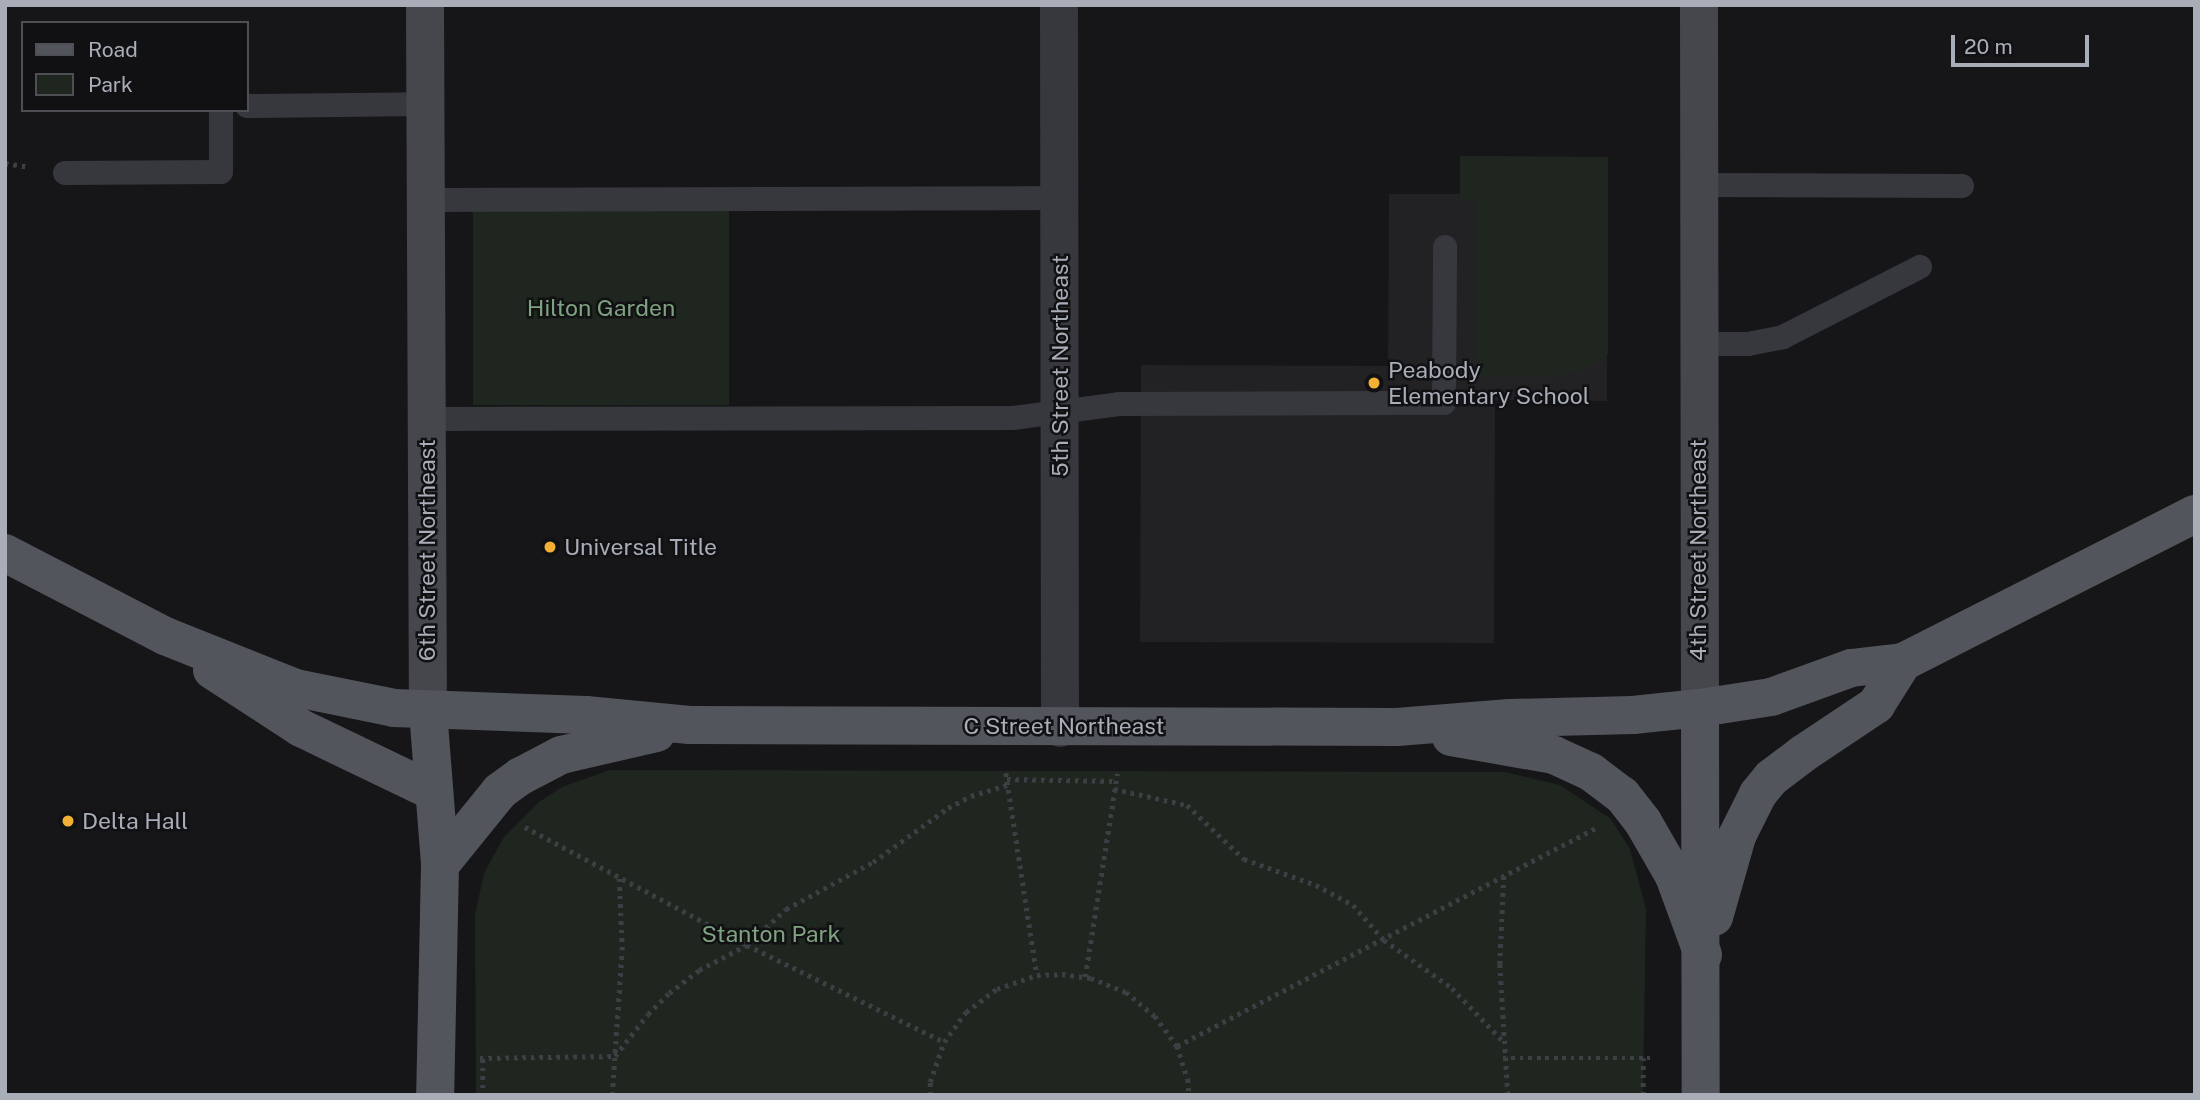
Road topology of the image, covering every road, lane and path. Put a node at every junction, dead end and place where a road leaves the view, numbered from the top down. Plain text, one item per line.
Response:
1 (425, 5) edge
2 (1059, 5) edge
3 (1699, 5) edge
4 (426, 104) junction
5 (248, 106) edge
6 (221, 112) edge
7 (65, 173) dead end
8 (1699, 185) junction
9 (1962, 186) dead end
10 (1060, 198) junction
11 (426, 200) junction
12 (1445, 247) dead end
13 (1920, 267) dead end
14 (1698, 344) junction
15 (1060, 411) junction
16 (427, 419) junction
17 (2195, 514) edge
18 (5, 553) edge
19 (165, 636) junction
20 (1903, 662) junction
21 (1700, 708) junction
22 (428, 711) junction
23 (690, 725) junction
24 (1397, 727) junction
25 (1060, 728) junction
26 (1117, 774) dead end
27 (1007, 779) junction
28 (1116, 781) junction
29 (1114, 789) junction
30 (433, 792) junction
31 (516, 822) dead end
32 (1599, 826) dead end
33 (440, 865) junction
34 (1504, 876) junction
35 (619, 877) junction
36 (1384, 940) junction
37 (747, 945) junction
38 (1703, 956) junction
39 (1037, 975) junction
40 (1086, 977) junction
41 (944, 1042) junction
42 (1504, 1042) junction
43 (1177, 1046) junction
44 (615, 1056) junction
45 (476, 1058) dead end
46 (1503, 1058) junction
47 (1643, 1058) junction
48 (1650, 1058) dead end
49 (483, 1059) junction
50 (435, 1095) edge
51 (483, 1095) edge
52 (612, 1095) edge
53 (930, 1095) edge
54 (1189, 1095) edge
55 (1508, 1095) edge
56 (1643, 1095) edge
57 (1701, 1095) edge

1 - 4 main road, 6th Street Northeast
2 - 10 street, 5th Street Northeast
3 - 8 main road, 4th Street Northeast
4 - 5 lane
4 - 11 main road, 6th Street Northeast
6 - 7 lane
8 - 9 lane
8 - 14 main road, 4th Street Northeast
10 - 11 lane
10 - 15 street, 5th Street Northeast
11 - 16 main road, 6th Street Northeast
12 - 15 lane
13 - 14 lane
14 - 21 main road, 4th Street Northeast
15 - 16 lane
15 - 25 street, 5th Street Northeast
16 - 22 main road, 6th Street Northeast
17 - 20 main road
18 - 19 main road
19 - 22 main road, C Street Northeast
19 - 30 main road
20 - 21 main road, C Street Northeast
20 - 38 main road
21 - 24 main road, C Street Northeast
21 - 38 main road, 4th Street Northeast
22 - 23 main road, C Street Northeast
22 - 30 main road, 6th Street Northeast
23 - 25 main road, C Street Northeast
23 - 33 main road
24 - 25 main road, C Street Northeast
24 - 38 main road
26 - 28 path
27 - 28 path
27 - 37 path
27 - 39 path
28 - 29 path
29 - 36 path
29 - 40 path
30 - 33 main road, 6th Street Northeast
31 - 35 path
32 - 34 path
33 - 50 main road, 6th Street Northeast
34 - 36 path
34 - 42 path
35 - 37 path
35 - 44 path
36 - 42 path
36 - 43 path
37 - 41 path
37 - 44 path
38 - 57 main road, 4th Street Northeast
39 - 40 path
39 - 41 path
40 - 43 path
41 - 53 path
42 - 46 path
43 - 54 path
44 - 49 path
44 - 52 path
45 - 49 path
46 - 47 path
46 - 55 path
47 - 48 path
47 - 56 path
49 - 51 path

